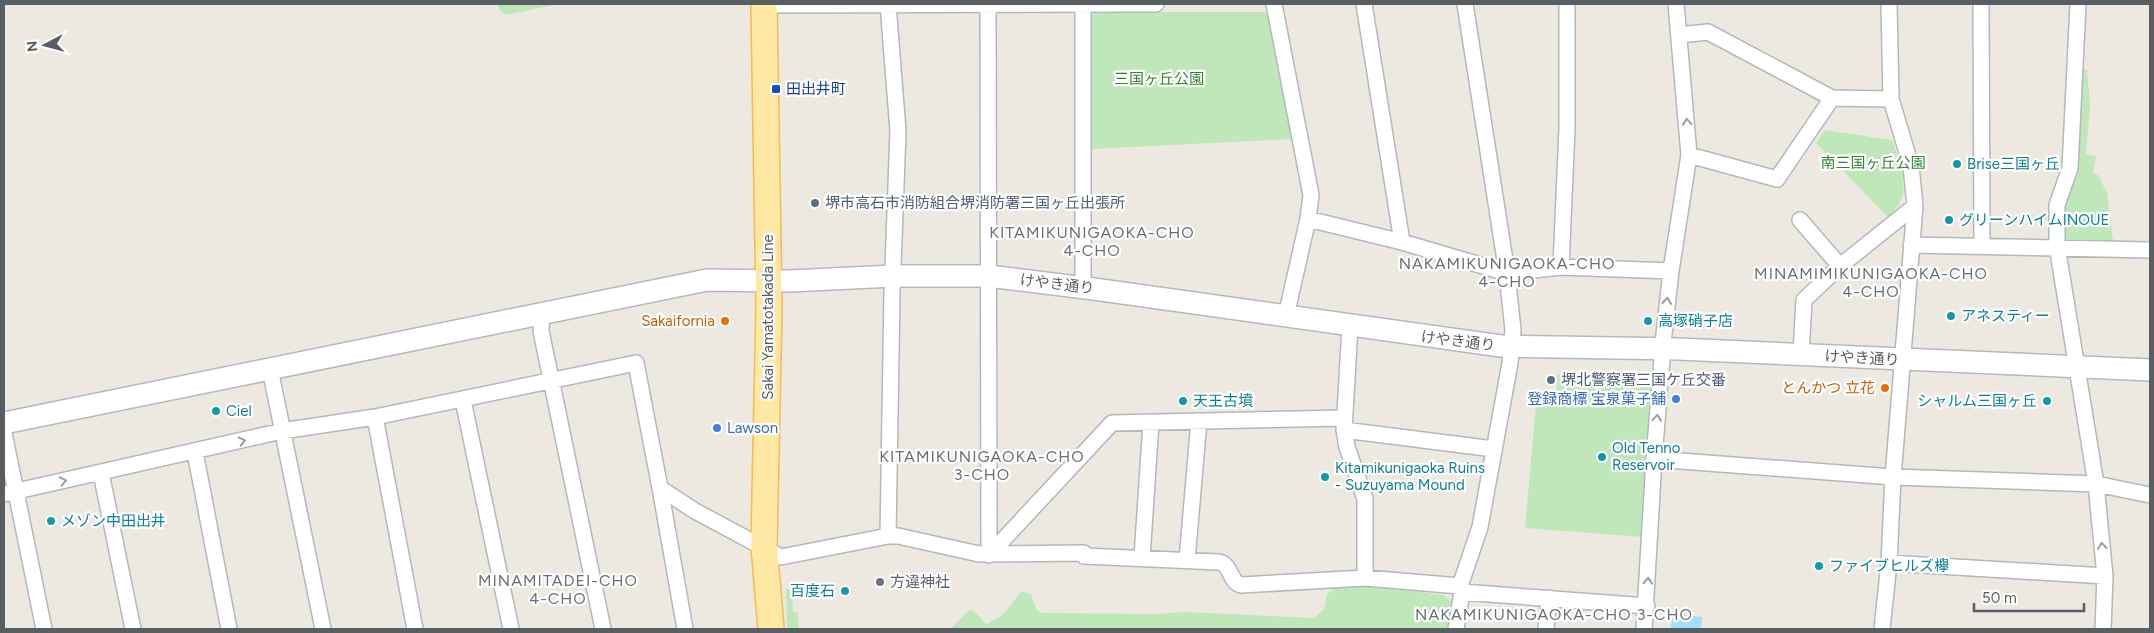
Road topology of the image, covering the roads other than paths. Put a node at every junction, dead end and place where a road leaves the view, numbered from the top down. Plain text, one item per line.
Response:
1 (764, 4) edge
2 (988, 4) edge
3 (1083, 4) edge
4 (1156, 4) edge
5 (1274, 4) edge
6 (1364, 4) edge
7 (1465, 4) edge
8 (1567, 4) edge
9 (1676, 4) edge
10 (1889, 4) edge
11 (1981, 4) edge
12 (2078, 4) edge
13 (888, 5) edge
14 (1679, 35) junction
15 (1832, 98) junction
16 (1891, 99) junction
17 (1689, 156) junction
18 (1915, 206) junction
19 (1308, 219) junction
20 (1800, 220) dead end
21 (1402, 242) junction
22 (1911, 245) junction
23 (1982, 245) junction
24 (2057, 246) junction
25 (2150, 250) edge
26 (1840, 266) junction
27 (1561, 267) junction
28 (1671, 271) junction
29 (1507, 273) junction
30 (893, 276) junction
31 (988, 276) junction
32 (769, 281) junction
33 (1083, 287) junction
34 (542, 314) junction
35 (1286, 316) junction
36 (1350, 326) junction
37 (1512, 346) junction
38 (1662, 349) junction
39 (1801, 355) junction
40 (1902, 360) junction
41 (2076, 367) junction
42 (270, 369) junction
43 (2150, 370) edge
44 (552, 380) junction
45 (463, 400) junction
46 (375, 417) junction
47 (1198, 421) junction
48 (1151, 422) junction
49 (4, 423) edge
50 (1344, 424) junction
51 (282, 432) junction
52 (4, 433) edge
53 (1494, 449) junction
54 (195, 452) junction
55 (1654, 459) junction
56 (101, 473) junction
57 (1893, 477) junction
58 (2096, 484) junction
59 (660, 488) junction
60 (10, 493) edge
61 (2150, 495) edge
62 (888, 536) junction
63 (764, 546) junction
64 (989, 555) junction
65 (1142, 558) junction
66 (1187, 560) junction
67 (1889, 563) junction
68 (2105, 576) junction
69 (1364, 578) junction
70 (1461, 589) junction
71 (1549, 598) junction
72 (1647, 606) junction
73 (44, 629) edge
74 (133, 629) edge
75 (229, 629) edge
76 (323, 629) edge
77 (415, 629) edge
78 (511, 629) edge
79 (603, 629) edge
80 (685, 629) edge
81 (771, 629) edge
82 (1456, 629) edge
83 (1546, 629) edge
84 (1644, 629) edge
85 (1882, 629) edge
86 (2103, 629) edge

1 - 13 street
1 - 32 main road, Sakai Yamatotakada Line
2 - 3 street
2 - 13 street
2 - 31 street
3 - 4 street
3 - 33 street
5 - 19 street
6 - 21 street
7 - 29 street
8 - 27 street
9 - 14 street
10 - 16 street
11 - 23 street
12 - 24 street
13 - 30 street
14 - 15 street
17 -> 14 street
15 - 16 street
15 - 17 street
16 - 18 street
17 - 28 street
18 - 22 street
18 - 26 street
19 - 21 street
19 - 35 street
20 - 26 street
21 - 29 street
22 - 23 street
22 - 40 street
23 - 24 street
24 - 25 street
24 - 41 street
26 - 39 street
27 - 28 street
27 - 29 street
38 -> 28 street
29 - 37 street
30 - 31 street, けやき通り
30 - 32 street, けやき通り
30 - 62 street
31 - 33 street, けやき通り
31 - 64 street
32 - 34 street, けやき通り
32 - 63 main road, Sakai Yamatotakada Line
33 - 35 street, けやき通り
34 - 42 street, けやき通り
34 - 44 street
35 - 36 street, けやき通り
36 - 37 street, けやき通り
36 - 50 street
37 - 38 street, けやき通り
37 - 53 street
38 - 39 street, けやき通り
55 -> 38 street
39 - 40 street, けやき通り
40 - 41 street, けやき通り
40 - 57 street
41 - 43 street, けやき通り
41 - 58 street
42 - 49 street, けやき通り
42 - 51 street
44 - 45 street
44 - 59 street
44 - 79 street
45 - 46 street
45 - 78 street
46 - 51 street
46 - 77 street
47 - 48 street
47 - 50 street
47 - 66 street
48 - 64 street
48 - 65 street
50 - 53 street
50 - 69 street
54 -> 51 street
51 - 76 street
52 - 60 street
53 - 70 street
54 - 56 street
54 - 75 street
55 - 57 street
72 -> 55 street
60 -> 56 street
56 - 74 street
57 - 58 street
57 - 67 street
58 - 61 street
68 -> 58 street
59 - 63 street
59 - 80 street
60 - 73 street
62 - 63 street
62 - 64 street
63 - 81 main road, Sakai Yamatotakada Line
64 - 65 street
65 - 66 street
66 - 69 street
67 - 68 street
67 - 85 street
68 - 86 street
69 - 70 street
70 - 71 street
70 - 82 street
71 - 72 street
71 - 83 street
72 - 84 street

